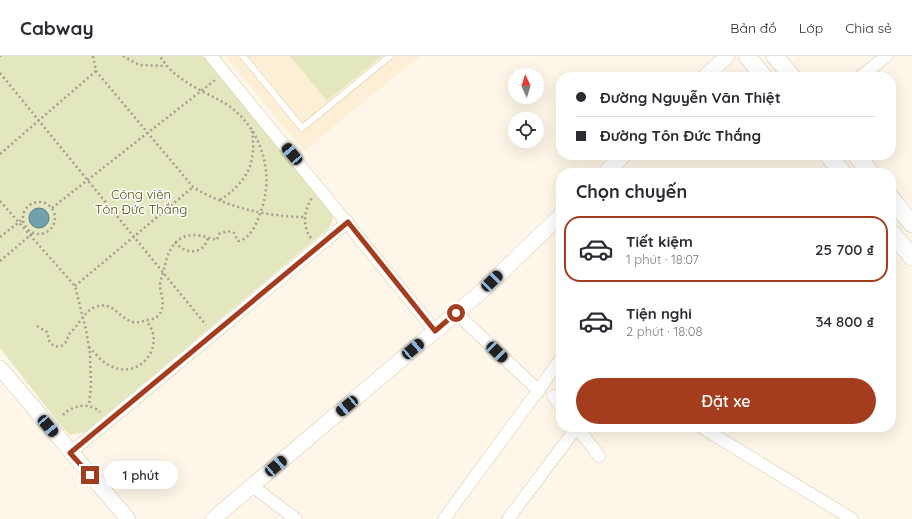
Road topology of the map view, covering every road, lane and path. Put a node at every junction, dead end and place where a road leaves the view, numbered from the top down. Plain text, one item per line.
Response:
1 (93, 56) edge
2 (123, 56) edge
3 (160, 56) edge
4 (211, 56) edge
5 (243, 56) edge
6 (390, 56) edge
7 (727, 56) edge
8 (747, 56) edge
9 (775, 56) edge
10 (887, 56) edge
11 (166, 66) junction
12 (96, 71) junction
13 (224, 72) junction
14 (710, 72) edge
15 (760, 72) edge
16 (788, 72) edge
17 (866, 72) edge
18 (0, 73) edge
19 (201, 91) junction
20 (39, 120) junction
21 (252, 131) junction
22 (148, 133) junction
23 (0, 154) edge
24 (619, 160) edge
25 (832, 160) edge
26 (860, 160) edge
27 (610, 168) edge
28 (839, 168) edge
29 (866, 168) edge
30 (88, 180) junction
31 (193, 187) junction
32 (321, 189) junction
33 (0, 200) edge
34 (220, 200) junction
35 (896, 204) edge
36 (52, 208) junction
37 (261, 212) junction
38 (306, 217) junction
39 (23, 219) junction
40 (556, 220) edge
41 (348, 222) junction
42 (18, 223) junction
43 (912, 223) edge
44 (896, 232) edge
45 (33, 233) junction
46 (30, 236) junction
47 (0, 237) edge
48 (134, 237) junction
49 (208, 238) junction
50 (896, 238) edge
51 (176, 242) junction
52 (318, 248) junction
53 (912, 257) edge
54 (0, 261) edge
55 (163, 273) junction
56 (75, 286) junction
57 (456, 313) junction
58 (83, 318) junction
59 (146, 321) junction
60 (37, 326) dead end
61 (435, 331) junction
62 (213, 334) junction
63 (88, 346) junction
64 (556, 366) edge
65 (0, 368) edge
66 (538, 391) junction
67 (553, 396) dead end
68 (556, 400) edge
69 (89, 406) junction
70 (63, 415) dead end
71 (108, 422) junction
72 (573, 432) edge
73 (581, 432) edge
74 (709, 432) edge
75 (70, 453) junction
76 (599, 456) dead end
77 (252, 486) junction
78 (128, 519) edge
79 (213, 519) edge
80 (296, 519) edge
81 (444, 519) edge
82 (508, 519) edge
83 (852, 519) edge

1 - 12 path
2 - 11 path
3 - 11 path
4 - 13 street
5 - 6 lane
7 - 14 street
8 - 15 main road
9 - 16 main road
10 - 17 street
11 - 19 path
12 - 20 path
12 - 22 path
13 - 19 path
13 - 32 street
18 - 20 path
19 - 21 path
19 - 22 path
20 - 23 path
20 - 30 path
21 - 34 path
21 - 37 path
22 - 30 path
22 - 31 path
24 - 27 street
25 - 28 main road
26 - 29 main road
30 - 36 path
30 - 48 path
31 - 34 path
31 - 48 path
32 - 38 path
32 - 41 street
33 - 42 path
34 - 37 path
35 - 43 main road
36 - 39 path
36 - 45 path
37 - 38 path
37 - 49 path
38 - 52 path
39 - 42 path
39 - 45 path
40 - 57 street
41 - 52 street
41 - 61 street
42 - 46 path
42 - 47 path
43 - 44 main road
45 - 46 path
46 - 54 path
46 - 56 path
48 - 55 path
48 - 56 path
49 - 51 path
49 - 51 path
50 - 53 main road
51 - 55 path
52 - 62 street
55 - 59 path
55 - 62 path
56 - 58 path
57 - 61 street
57 - 66 street
58 - 59 path
58 - 60 path
58 - 63 path
59 - 63 path
61 - 77 street
62 - 71 street
63 - 69 path
64 - 66 street
65 - 75 street
66 - 81 street
67 - 68 street
69 - 70 path
69 - 71 path
71 - 75 street
72 - 82 street
73 - 76 street
74 - 83 street
75 - 78 street
77 - 79 street
77 - 80 street

